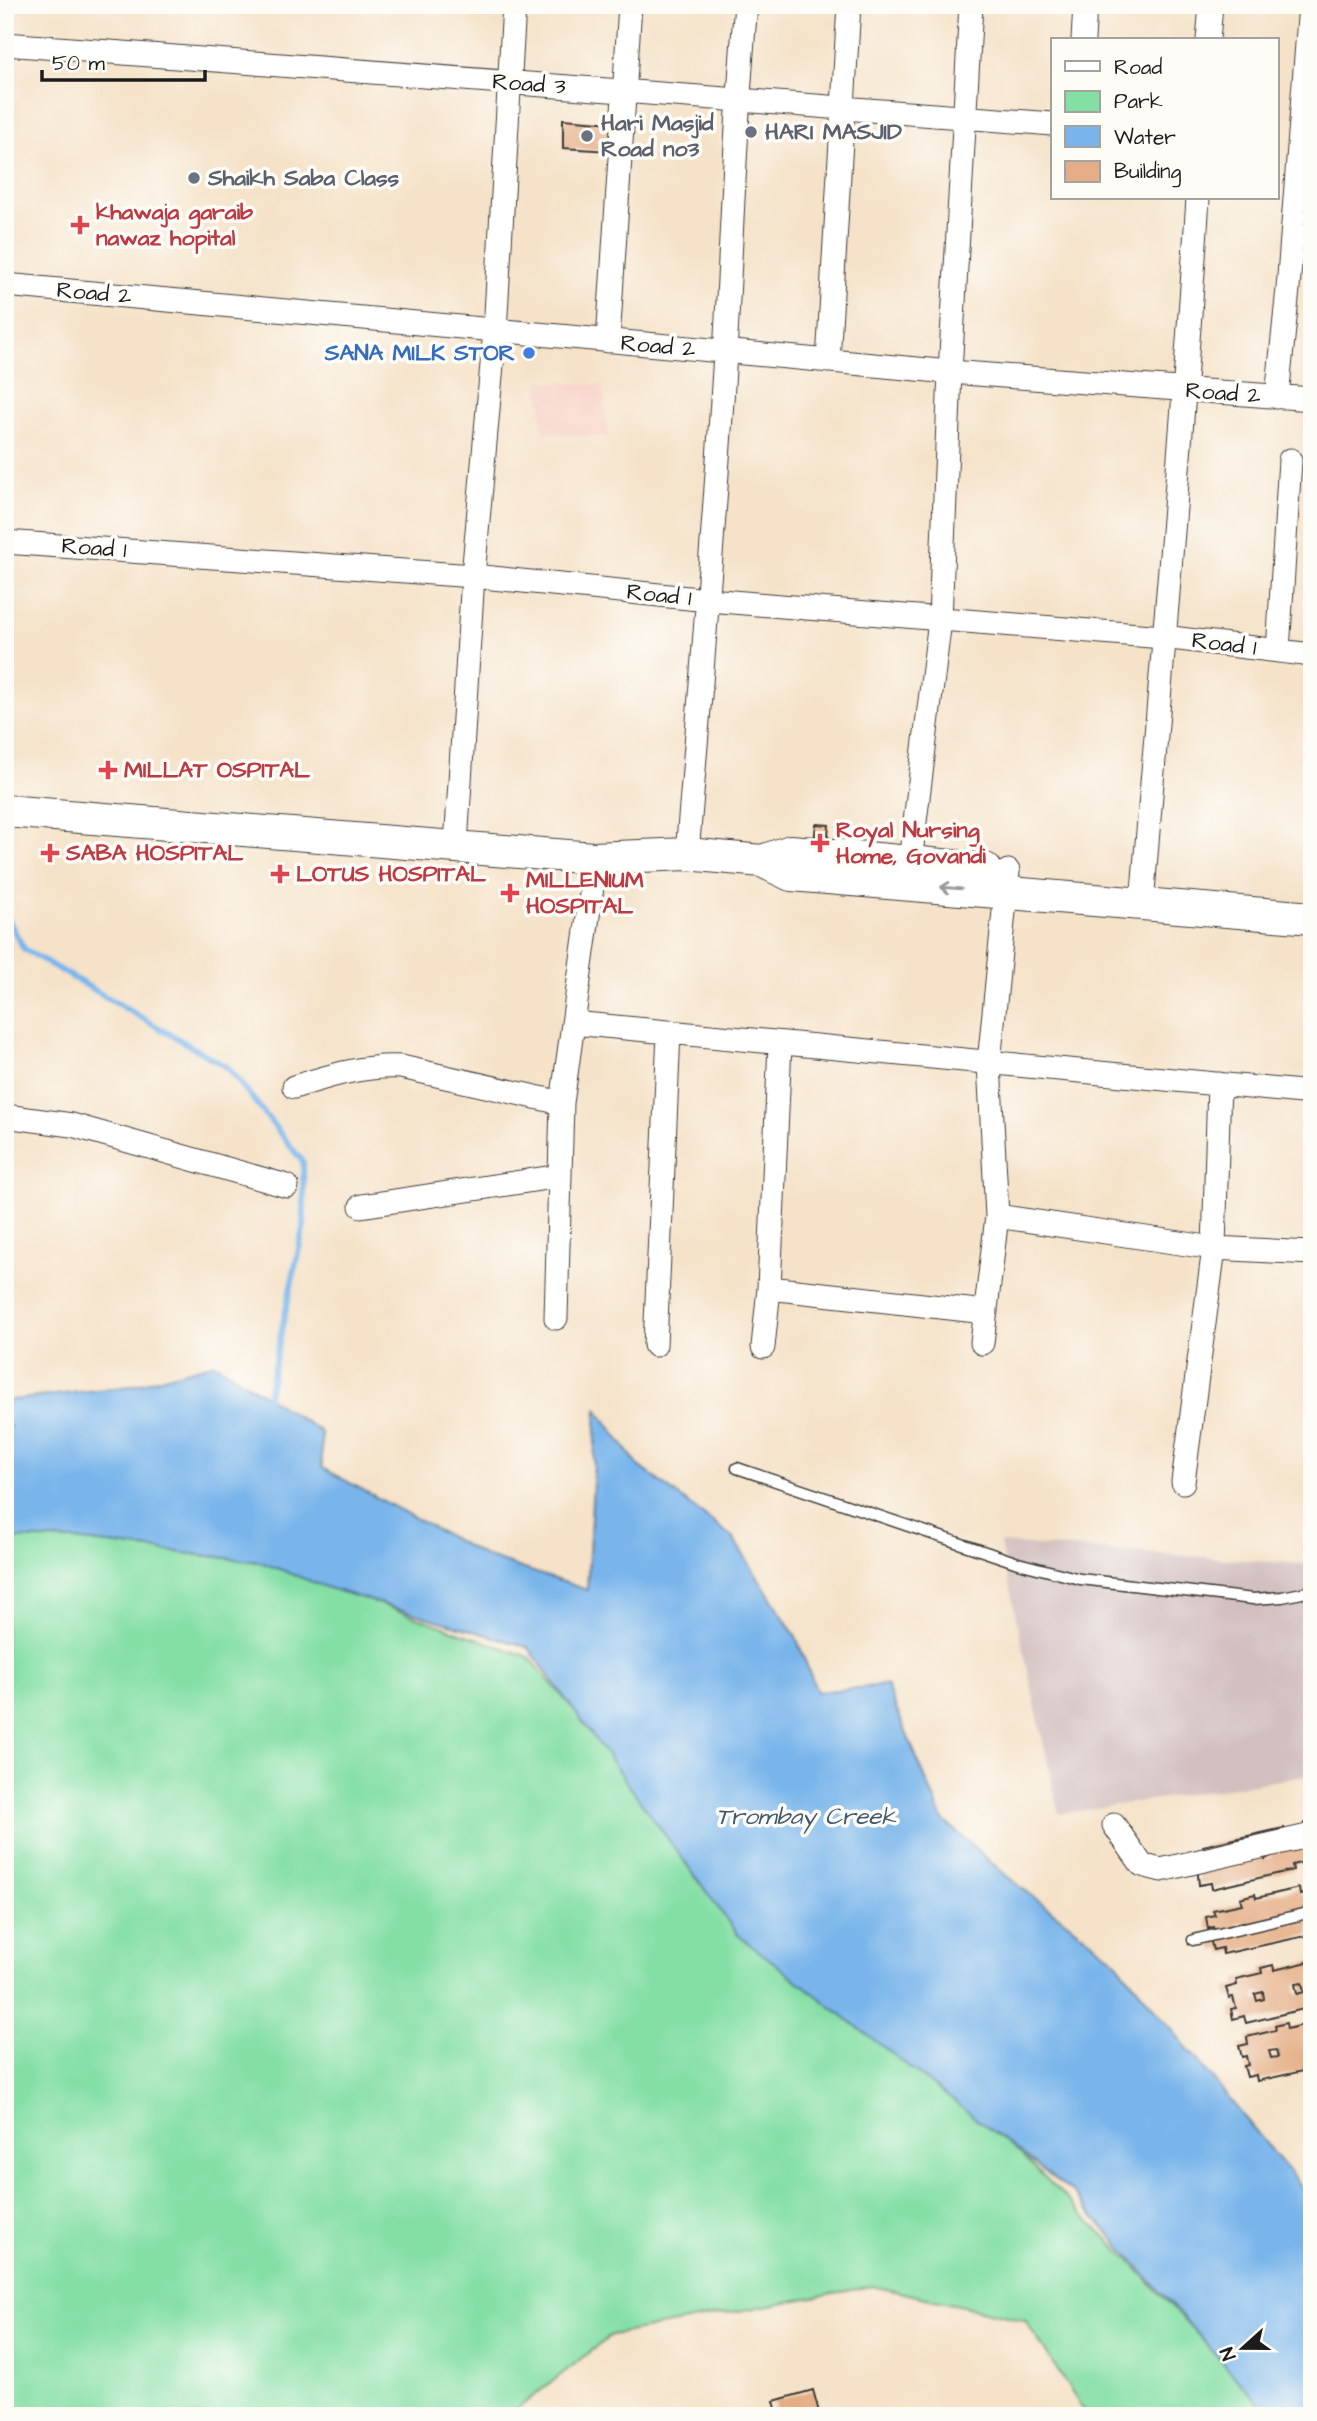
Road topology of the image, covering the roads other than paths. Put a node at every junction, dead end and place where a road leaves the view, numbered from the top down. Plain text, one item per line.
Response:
1 (514, 5) edge
2 (630, 5) edge
3 (746, 5) edge
4 (849, 5) edge
5 (971, 5) edge
6 (1086, 5) edge
7 (1210, 5) edge
8 (1310, 5) edge
9 (1083, 38) edge
10 (1208, 38) edge
11 (5, 44) edge
12 (509, 82) junction
13 (624, 91) junction
14 (737, 100) junction
15 (842, 108) junction
16 (964, 117) junction
17 (1051, 124) edge
18 (1296, 143) edge
19 (1198, 200) edge
20 (5, 285) edge
21 (495, 331) junction
22 (608, 341) junction
23 (725, 352) junction
24 (828, 361) junction
25 (950, 372) junction
26 (1185, 391) junction
27 (1277, 397) junction
28 (1312, 400) edge
29 (1290, 460) dead end
30 (5, 542) edge
31 (472, 576) junction
32 (708, 600) junction
33 (940, 620) junction
34 (1163, 637) junction
35 (1278, 650) junction
36 (1312, 655) edge
37 (5, 811) edge
38 (456, 845) junction
39 (687, 854) junction
40 (593, 858) junction
41 (909, 873) junction
42 (1008, 882) junction
43 (1143, 894) junction
44 (1312, 898) edge
45 (1312, 918) edge
46 (573, 1023) junction
47 (669, 1033) junction
48 (780, 1044) junction
49 (989, 1063) junction
50 (1219, 1084) junction
51 (294, 1087) dead end
52 (1312, 1093) edge
53 (562, 1103) junction
54 (5, 1116) edge
55 (560, 1176) junction
56 (287, 1186) dead end
57 (361, 1206) dead end
58 (997, 1216) junction
59 (1214, 1248) junction
60 (1312, 1253) edge
61 (769, 1288) junction
62 (986, 1312) junction
63 (555, 1318) dead end
64 (982, 1343) dead end
65 (654, 1345) dead end
66 (763, 1348) dead end
67 (737, 1468) dead end
68 (1183, 1482) dead end
69 (1312, 1591) edge
70 (1114, 1825) dead end
71 (1312, 1835) edge
72 (1312, 1912) edge
73 (1193, 1940) dead end

1 - 12 street
2 - 13 street
3 - 14 street
4 - 15 street
5 - 16 street
6 - 9 street
7 - 10 street
8 - 18 street
11 - 12 street, Road 3
12 - 13 street, Road 3
12 - 21 street
13 - 14 street, Road 3
13 - 22 street
14 - 15 street, Road 3
14 - 23 street
15 - 16 street, Road 3
15 - 24 street
16 - 17 street, Road 3
16 - 25 street
18 - 27 street
19 - 26 street
20 - 21 street, Road 2
21 - 22 street, Road 2
21 - 31 street
22 - 23 street, Road 2
23 - 24 street, Road 2
23 - 32 street
24 - 25 street, Road 2
25 - 26 street, Road 2
25 - 33 street
26 - 27 street, Road 2
26 - 34 street
27 - 28 street, Road 2
29 - 35 street
30 - 31 street, Road 1
31 - 32 street, Road 1
31 - 38 street
32 - 33 street, Road 1
32 - 39 street
33 - 34 street, Road 1
33 - 41 street
34 - 35 street, Road 1
34 - 43 street
35 - 36 street, Road 1
37 - 38 street
38 - 40 street
39 - 40 street
39 - 41 street
40 - 46 street
41 - 42 street
42 - 43 street
42 - 49 street
43 - 44 street
43 - 45 street
46 - 47 street
46 - 53 street
47 - 48 street
47 - 65 street
48 - 49 street
48 - 61 street
49 - 50 street
49 - 58 street
50 - 52 street
50 - 59 street
51 - 53 street
53 - 55 street
54 - 56 street
55 - 57 street
55 - 63 street
58 - 59 street
58 - 62 street
59 - 60 street
59 - 68 street
61 - 62 street
61 - 66 street
62 - 64 street
67 - 69 lane
70 - 71 street
72 - 73 lane

